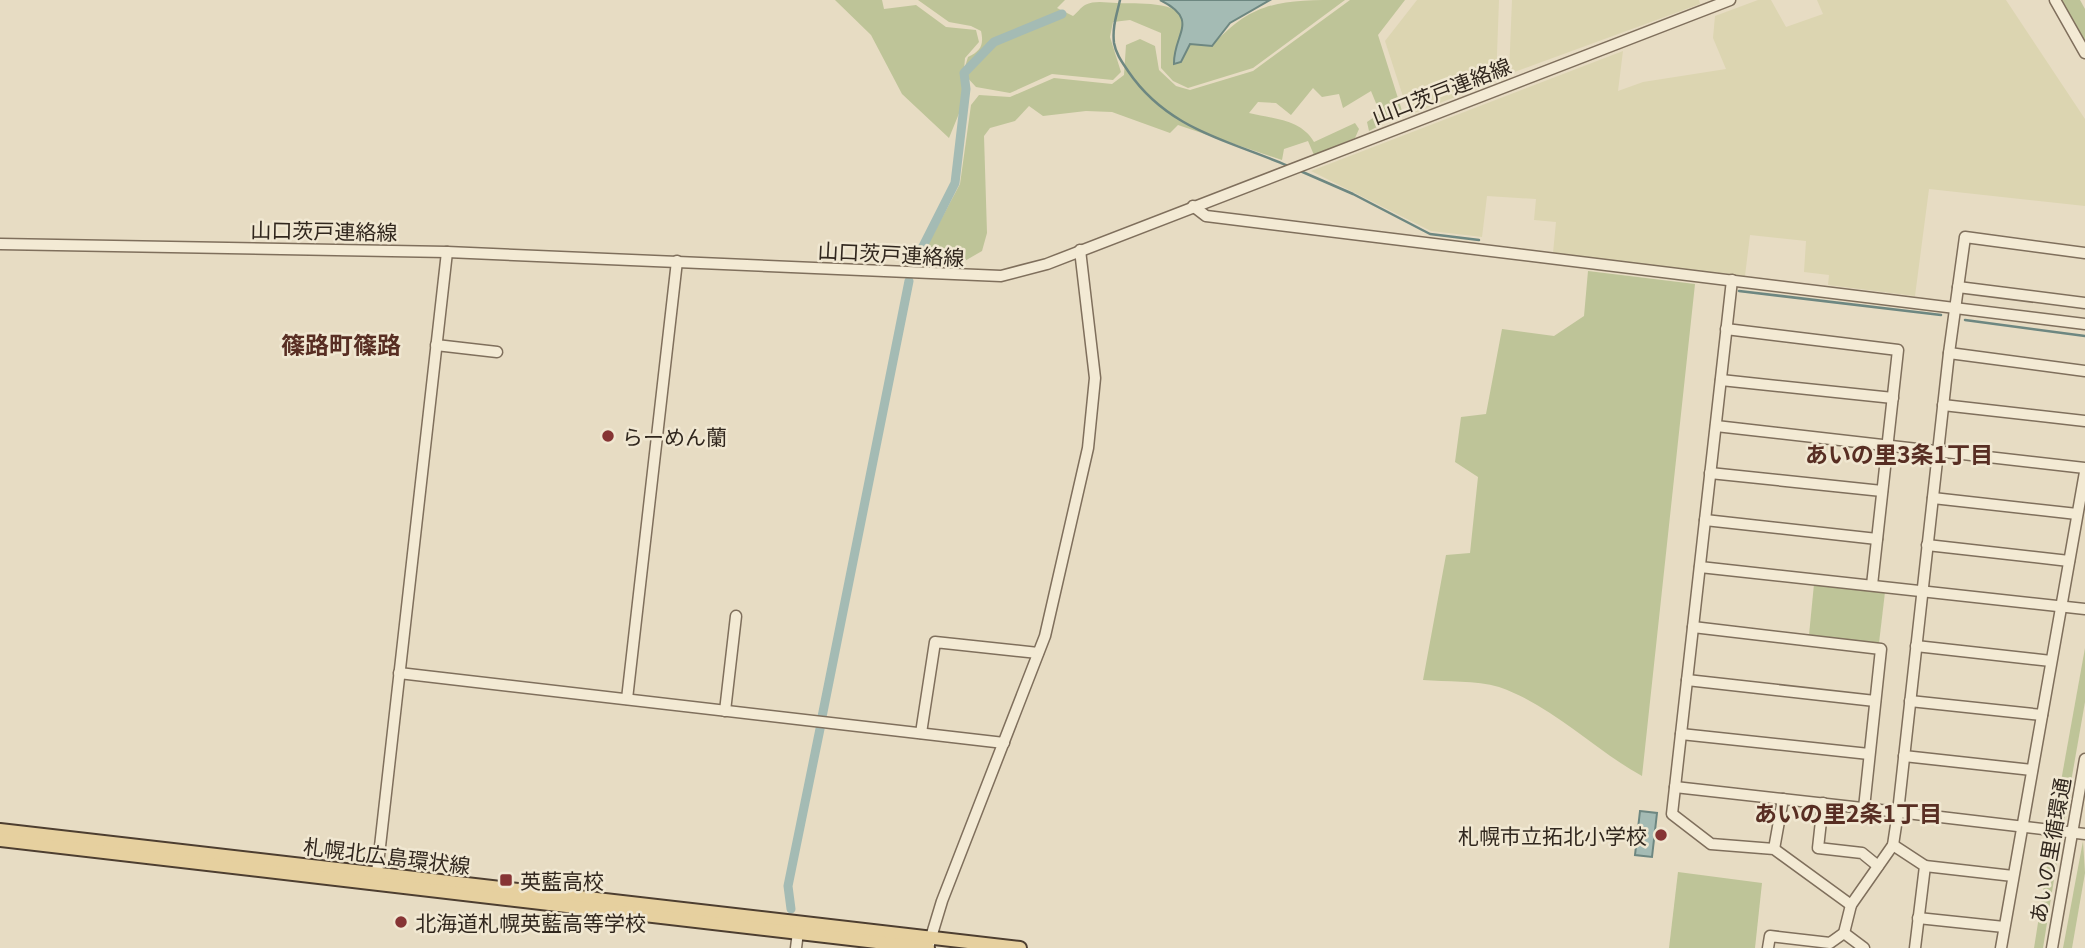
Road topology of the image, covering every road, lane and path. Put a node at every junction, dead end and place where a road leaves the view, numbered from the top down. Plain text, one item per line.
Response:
1 (1731, 0) edge
2 (2055, 0) edge
3 (2085, 53) edge
4 (1193, 206) junction
5 (0, 244) edge
6 (1080, 250) junction
7 (447, 251) junction
8 (2085, 253) edge
9 (677, 261) junction
10 (1732, 280) junction
11 (1958, 287) junction
12 (2085, 303) edge
13 (1955, 306) junction
14 (2085, 324) edge
15 (1726, 329) junction
16 (436, 345) junction
17 (497, 352) dead end
18 (1949, 353) junction
19 (2085, 371) edge
20 (1721, 380) junction
21 (1893, 398) junction
22 (1943, 405) junction
23 (2085, 421) edge
24 (1716, 426) junction
25 (1887, 446) junction
26 (1938, 452) junction
27 (2085, 470) edge
28 (1710, 473) junction
29 (1882, 491) junction
30 (1933, 498) junction
31 (2077, 514) junction
32 (1705, 520) junction
33 (1877, 539) junction
34 (1927, 545) junction
35 (2069, 561) junction
36 (1700, 566) junction
37 (1872, 586) junction
38 (1922, 591) junction
39 (2061, 607) junction
40 (2085, 609) edge
41 (736, 616) dead end
42 (1693, 626) junction
43 (1916, 646) junction
44 (1038, 653) junction
45 (2051, 661) junction
46 (399, 673) junction
47 (1687, 680) junction
48 (627, 699) junction
49 (1875, 701) junction
50 (1910, 701) junction
51 (725, 711) junction
52 (2042, 716) junction
53 (921, 733) junction
54 (1681, 734) junction
55 (1004, 743) junction
56 (1869, 754) junction
57 (1904, 756) junction
58 (2085, 759) edge
59 (2032, 770) junction
60 (1675, 787) junction
61 (1783, 799) junction
62 (1823, 803) junction
63 (1864, 808) junction
64 (1898, 811) junction
65 (2022, 826) junction
66 (0, 830) edge
67 (2072, 832) junction
68 (2085, 834) edge
69 (0, 840) edge
70 (1893, 845) junction
71 (1774, 849) junction
72 (1878, 866) junction
73 (1925, 866) junction
74 (377, 873) junction
75 (2013, 876) junction
76 (1851, 905) junction
77 (1918, 918) junction
78 (2004, 927) junction
79 (798, 932) junction
80 (1844, 933) junction
81 (929, 944) edge
82 (796, 948) edge
83 (1020, 948) edge
84 (1768, 948) edge
85 (1864, 948) edge
86 (1915, 948) edge
87 (2001, 948) edge
88 (2052, 948) edge

1 - 4 street, 山口茨戸連絡線
2 - 3 street
4 - 6 street, 山口茨戸連絡線
4 - 10 street
5 - 7 street, 山口茨戸連絡線
6 - 9 street, 山口茨戸連絡線
6 - 44 street
7 - 9 street, 山口茨戸連絡線
7 - 16 street
8 - 11 street
9 - 48 street
10 - 13 street
10 - 15 street
11 - 12 street
11 - 13 street
13 - 14 street
13 - 18 street
15 - 20 street
15 - 21 street
16 - 17 street
16 - 46 street
18 - 19 street
18 - 22 street
20 - 21 street
20 - 24 street
21 - 25 street
22 - 23 street
22 - 26 street
24 - 25 street
24 - 28 street
25 - 26 street
25 - 29 street
26 - 27 street
26 - 30 street
27 - 31 street
28 - 29 street
28 - 32 street
29 - 33 street
30 - 31 street
30 - 34 street
31 - 35 street
32 - 33 street
32 - 36 street
33 - 37 street
34 - 35 street
34 - 38 street
35 - 39 street
36 - 37 street
36 - 42 street
37 - 38 street
38 - 39 street
38 - 43 street
39 - 40 street
39 - 45 street
41 - 51 street
42 - 47 street
42 - 49 street
43 - 45 street
43 - 50 street
44 - 53 street
44 - 55 street
45 - 52 street
46 - 48 street
46 - 74 street
47 - 49 street
47 - 54 street
48 - 51 street
49 - 56 street
50 - 52 street
50 - 57 street
51 - 53 street
52 - 59 street
53 - 55 street
54 - 56 street
54 - 60 street
55 - 81 street
56 - 63 street
57 - 59 street
57 - 64 street
58 - 67 street, あいの里循環通
59 - 65 street
60 - 61 street
60 - 71 street
61 - 62 street
61 - 71 street
62 - 63 street
62 - 72 street
63 - 64 street
64 - 65 street
64 - 70 street
65 - 67 street
65 - 75 street
66 - 74 main road, 札幌北広島環状線
67 - 68 street
67 - 88 street, あいの里循環通
69 - 79 main road, 札幌北広島環状線
70 - 72 street
70 - 73 street
71 - 76 street
72 - 76 street
73 - 75 street
73 - 77 street
74 - 81 main road, 札幌北広島環状線
75 - 78 street
76 - 80 street
77 - 78 street
77 - 86 street
78 - 87 street
79 - 81 main road, 札幌北広島環状線
79 - 82 street
80 - 84 street
80 - 85 street
81 - 83 main road, 札幌北広島環状線

